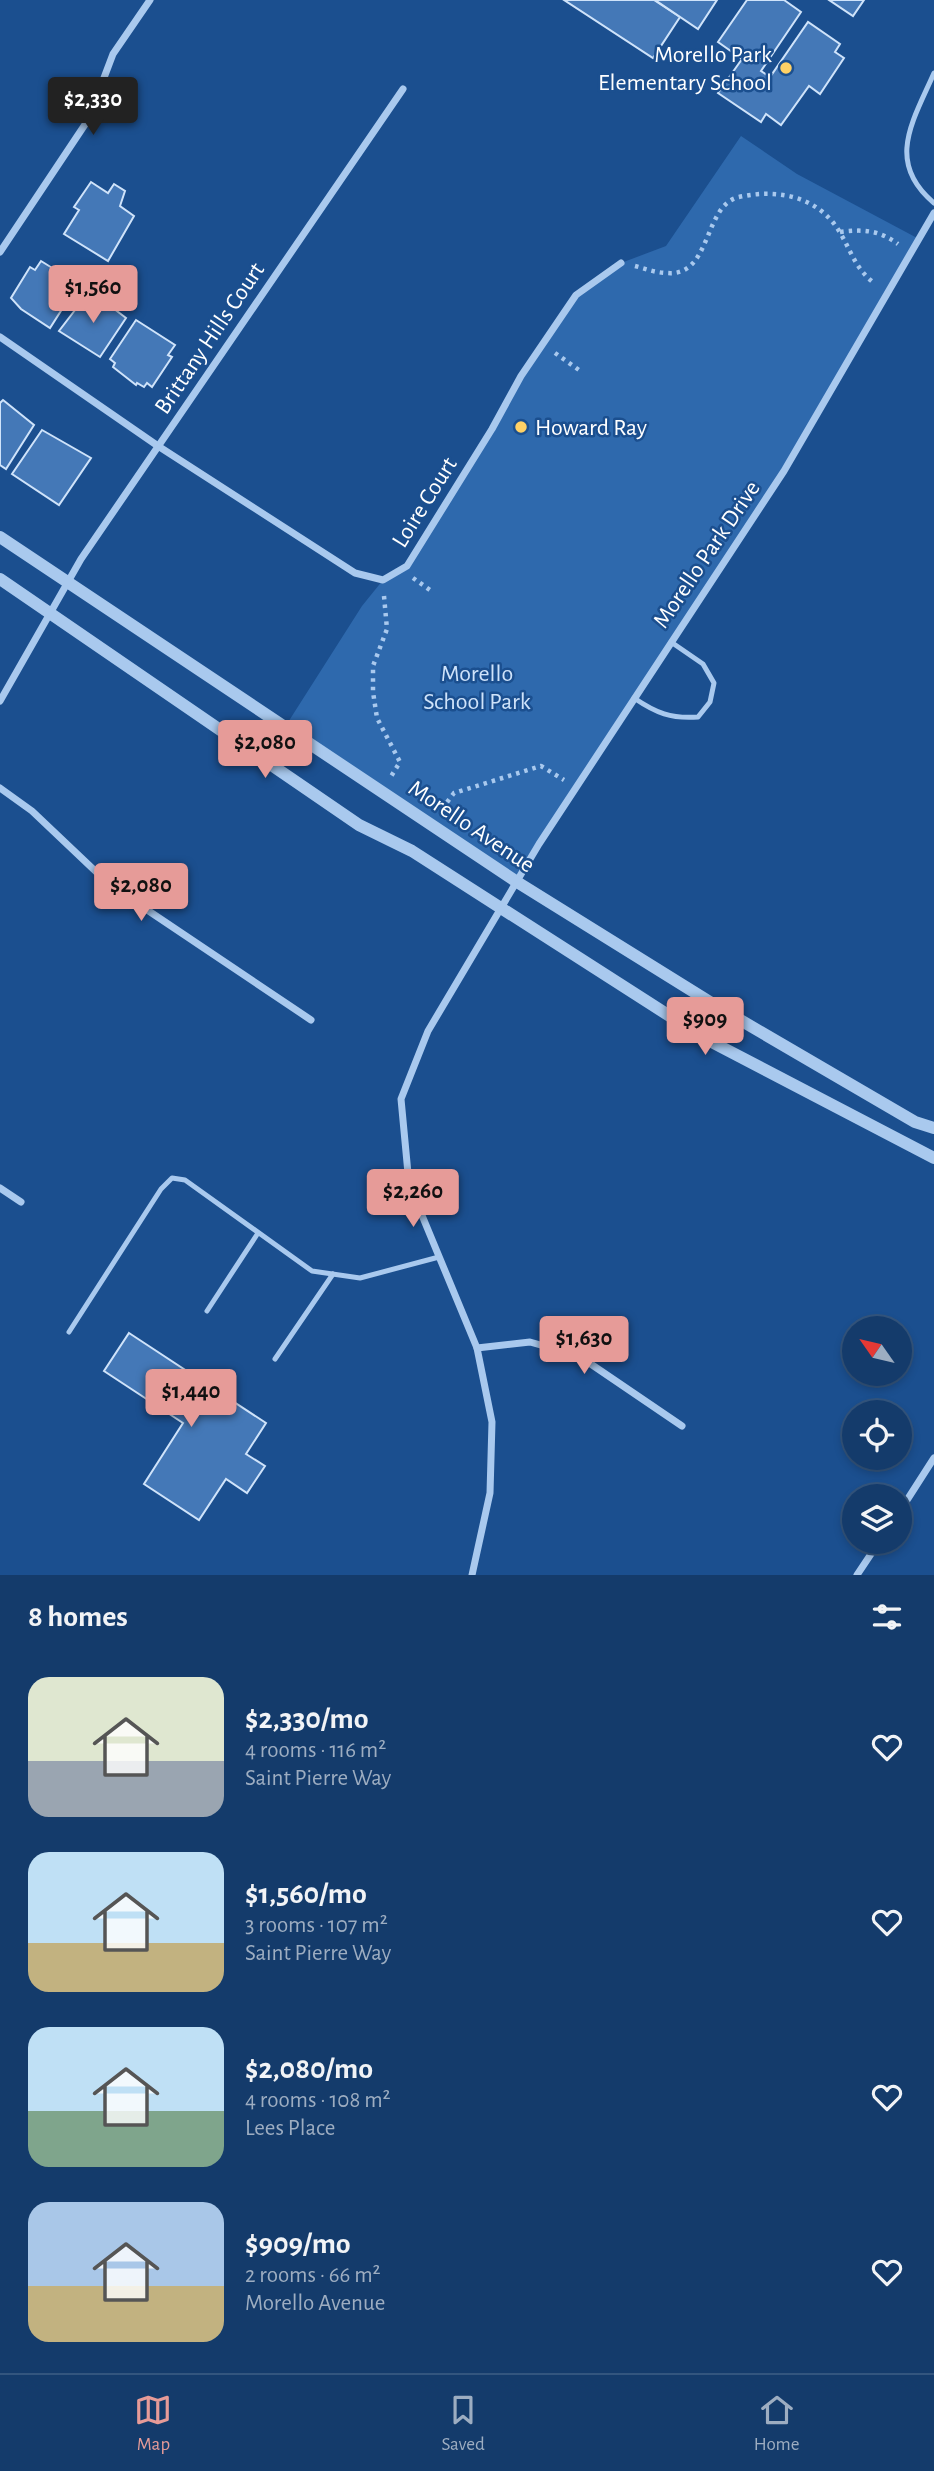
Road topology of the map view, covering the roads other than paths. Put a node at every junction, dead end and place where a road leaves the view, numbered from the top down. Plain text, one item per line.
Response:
1 (149, 0) edge
2 (934, 73) edge
3 (403, 89) dead end
4 (934, 203) edge
5 (934, 213) edge
6 (0, 251) edge
7 (621, 263) road end
8 (0, 337) edge
9 (158, 446) junction
10 (0, 537) edge
11 (0, 579) edge
12 (69, 583) junction
13 (53, 613) junction
14 (671, 642) junction
15 (634, 698) junction
16 (0, 701) edge
17 (0, 788) edge
18 (517, 882) junction
19 (501, 910) junction
20 (310, 1020) dead end
21 (934, 1128) edge
22 (934, 1158) edge
23 (0, 1188) edge
24 (21, 1202) dead end
25 (258, 1233) junction
26 (439, 1257) junction
27 (333, 1274) junction
28 (207, 1311) dead end
29 (69, 1332) dead end
30 (477, 1348) junction
31 (275, 1359) dead end
32 (682, 1426) dead end
33 (934, 1458) edge
34 (912, 1492) edge
35 (871, 1554) edge
36 (472, 1575) edge
37 (858, 1575) edge

1 - 6 street
2 - 4 lane
3 - 9 street, Brittany Hills Court
5 - 14 street, Morello Park Drive
7 - 9 street, Loire Court
8 - 9 street
9 - 12 street, Brittany Hills Court
10 - 12 street, Morello Avenue
11 - 13 street
12 - 13 street, Brittany Hills Court
12 - 18 street, Morello Avenue
13 - 16 street, Brittany Hills Court
13 - 19 street
14 - 15 street, Morello Park Drive
14 - 15 lane
15 - 18 street, Morello Park Drive
17 - 20 street
18 - 19 street, Morello Park Drive
18 - 21 street, Morello Avenue
19 - 22 street
19 - 26 street, Morello Park Drive
23 - 24 street
25 - 27 lane
25 - 28 lane
25 - 29 lane
26 - 27 lane
26 - 30 street, Morello Park Drive
27 - 31 lane
30 - 32 street
30 - 36 street, Morello Park Drive
33 - 34 street
35 - 37 street

